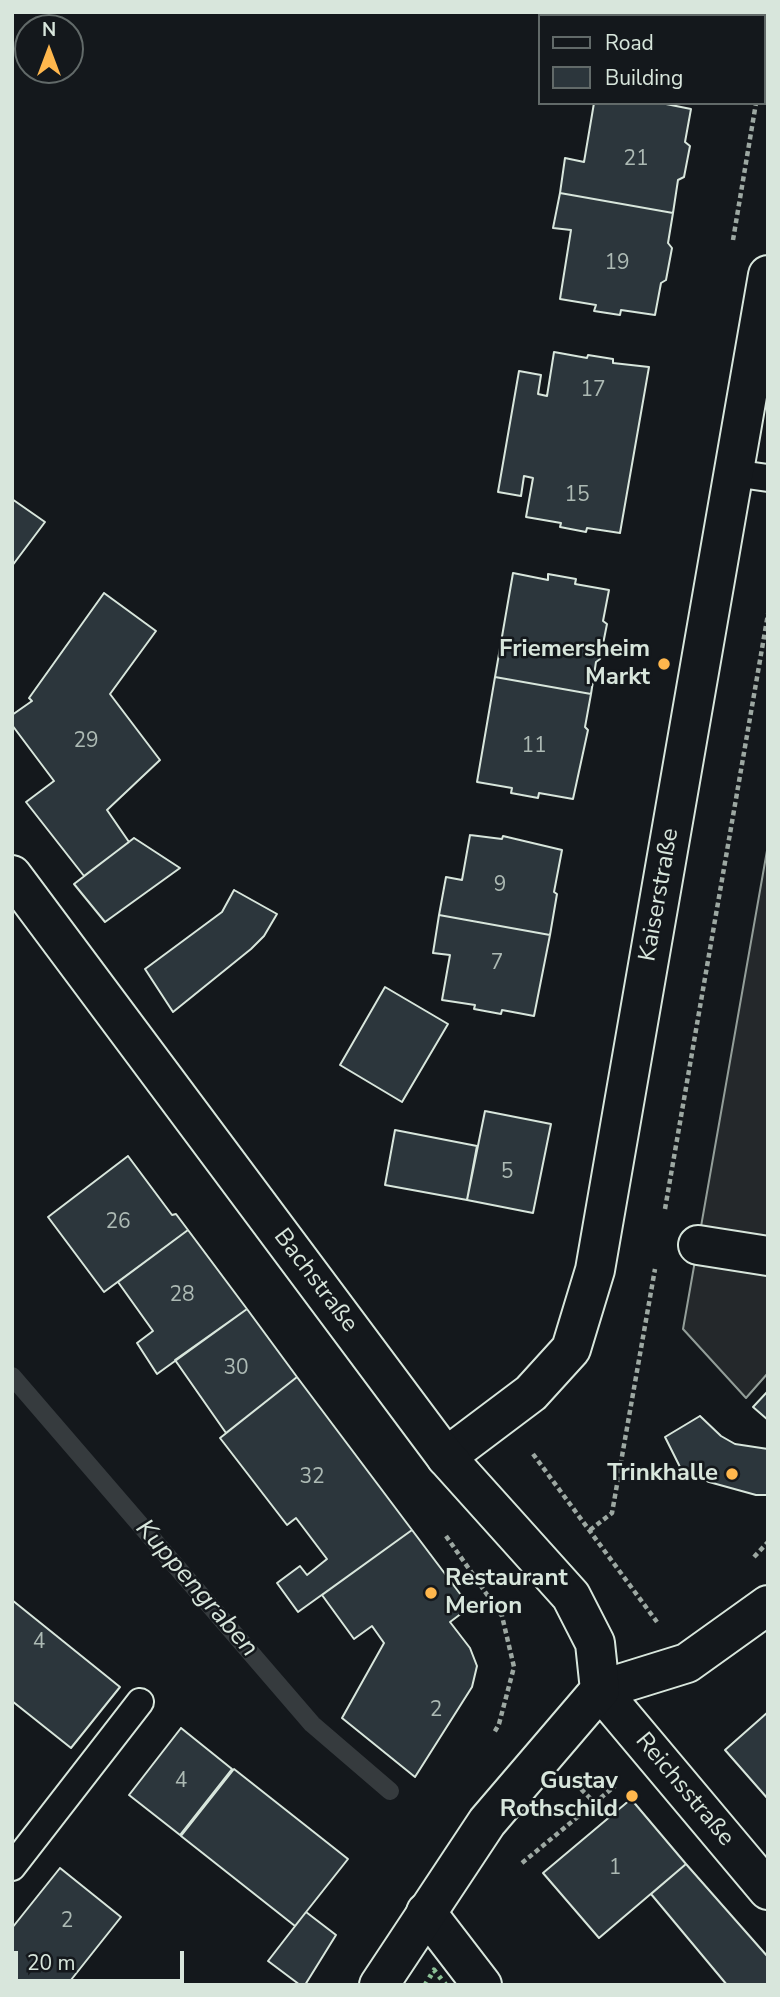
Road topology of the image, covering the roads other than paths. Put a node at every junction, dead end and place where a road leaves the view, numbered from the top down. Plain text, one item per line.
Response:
1 (768, 275) edge
2 (750, 476) edge
3 (12, 875) edge
4 (698, 1245) dead end
5 (768, 1256) edge
6 (446, 1457) junction
7 (768, 1605) edge
8 (600, 1690) junction
9 (140, 1702) dead end
10 (12, 1867) edge
11 (768, 1890) edge
12 (426, 1912) junction
13 (379, 1985) edge
14 (482, 1985) edge

1 - 2 street, Kaiserstraße
2 - 6 street, Kaiserstraße
3 - 6 street, Bachstraße
4 - 5 street
6 - 8 street, Bachstraße
7 - 8 street
8 - 11 street, Reichsstraße
8 - 12 street
9 - 10 lane
12 - 13 street
12 - 14 street

